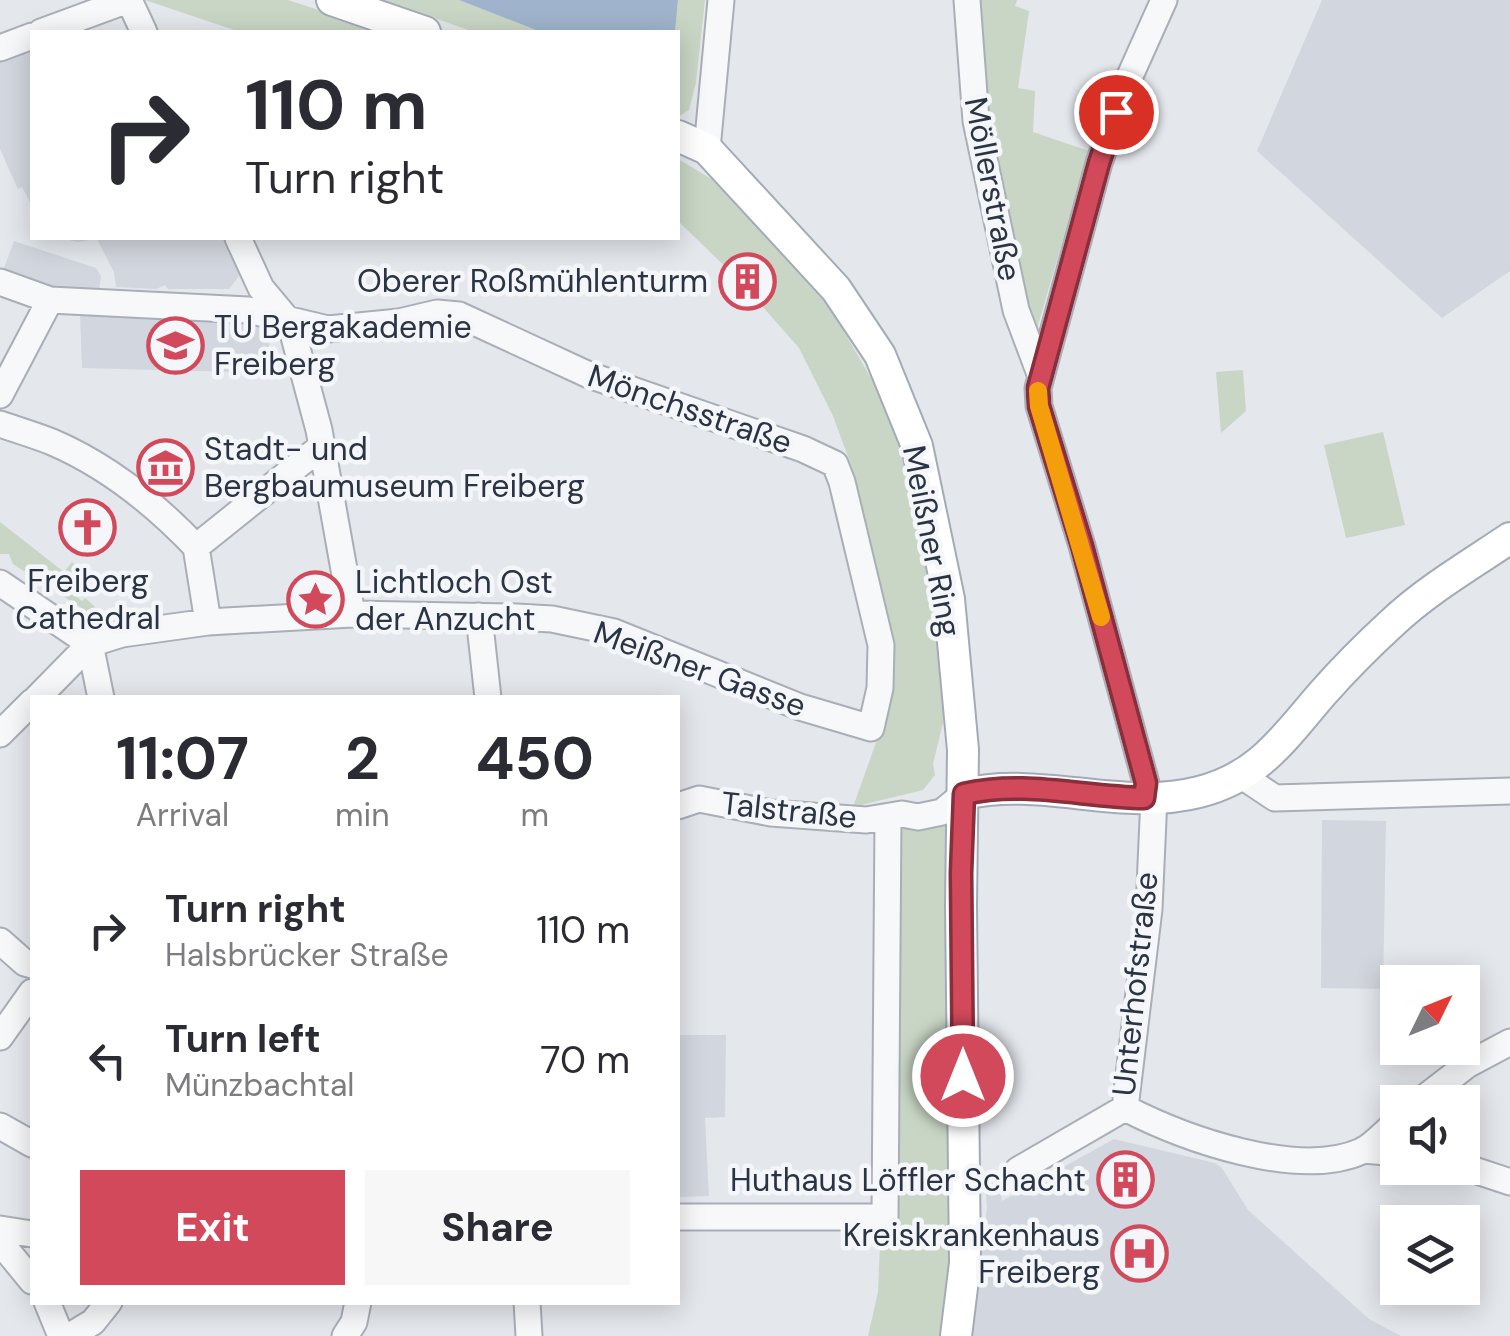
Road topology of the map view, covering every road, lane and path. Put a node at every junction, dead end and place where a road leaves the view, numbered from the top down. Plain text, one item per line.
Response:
1 (128, 0) edge
2 (332, 0) edge
3 (721, 0) edge
4 (967, 0) edge
5 (1164, 0) edge
6 (46, 30) edge
7 (143, 30) edge
8 (419, 30) edge
9 (30, 37) edge
10 (0, 48) edge
11 (680, 137) edge
12 (707, 149) junction
13 (239, 240) edge
14 (0, 282) edge
15 (50, 300) junction
16 (286, 318) junction
17 (1040, 374) junction
18 (0, 395) edge
19 (9, 428) edge
20 (322, 446) junction
21 (1510, 538) edge
22 (196, 546) junction
23 (0, 583) edge
24 (352, 614) junction
25 (479, 616) junction
26 (208, 622) junction
27 (90, 644) junction
28 (40, 695) edge
29 (100, 695) edge
30 (488, 695) edge
31 (30, 705) edge
32 (871, 728) joint
33 (0, 734) edge
34 (1242, 776) junction
35 (1510, 791) edge
36 (964, 794) junction
37 (1149, 798) junction
38 (680, 802) edge
39 (895, 816) junction
40 (0, 941) edge
41 (30, 962) edge
42 (30, 995) edge
43 (0, 1038) edge
44 (1510, 1042) edge
45 (1441, 1085) edge
46 (1125, 1108) junction
47 (0, 1126) edge
48 (1380, 1136) edge
49 (30, 1149) edge
50 (1363, 1150) junction
51 (1380, 1151) edge
52 (1018, 1170) dead end
53 (1480, 1172) edge
54 (1510, 1182) edge
55 (680, 1217) edge
56 (0, 1229) edge
57 (30, 1234) edge
58 (0, 1242) edge
59 (30, 1279) edge
60 (49, 1305) edge
61 (107, 1305) edge
62 (357, 1305) edge
63 (527, 1305) edge
64 (60, 1336) edge
65 (70, 1336) edge
66 (345, 1336) edge
67 (529, 1336) edge
68 (956, 1336) edge

1 - 6 street
1 - 7 street
2 - 8 main road
3 - 12 street
4 - 17 street, Möllerstraße
5 - 17 street
9 - 10 street
11 - 12 main road, Meißner Ring
12 - 36 main road, Meißner Ring
13 - 16 street
14 - 15 street, Mönchsstraße
15 - 16 street, Mönchsstraße
15 - 18 street
16 - 20 street
16 - 32 street, Mönchsstraße
17 - 37 street, Unterhofstraße
19 - 22 street
20 - 22 street
20 - 24 street
21 - 34 main road
22 - 26 street
23 - 27 street
24 - 25 street, Meißner Gasse
24 - 26 street, Meißner Gasse
25 - 30 street
25 - 32 street, Meißner Gasse
26 - 27 street, Meißner Gasse
27 - 28 street
27 - 29 street
31 - 33 street
34 - 35 street
34 - 37 main road
36 - 37 main road
36 - 39 street, Talstraße
36 - 68 main road, Meißner Ring
37 - 46 street, Unterhofstraße
38 - 39 street, Talstraße
39 - 55 street
40 - 41 street
42 - 43 street
44 - 45 street
46 - 50 street
46 - 52 street, Unterhofstraße
47 - 49 street
48 - 50 street
50 - 51 street
53 - 54 street
56 - 57 street
58 - 59 street
60 - 64 street
61 - 65 street
62 - 66 street
63 - 67 street

